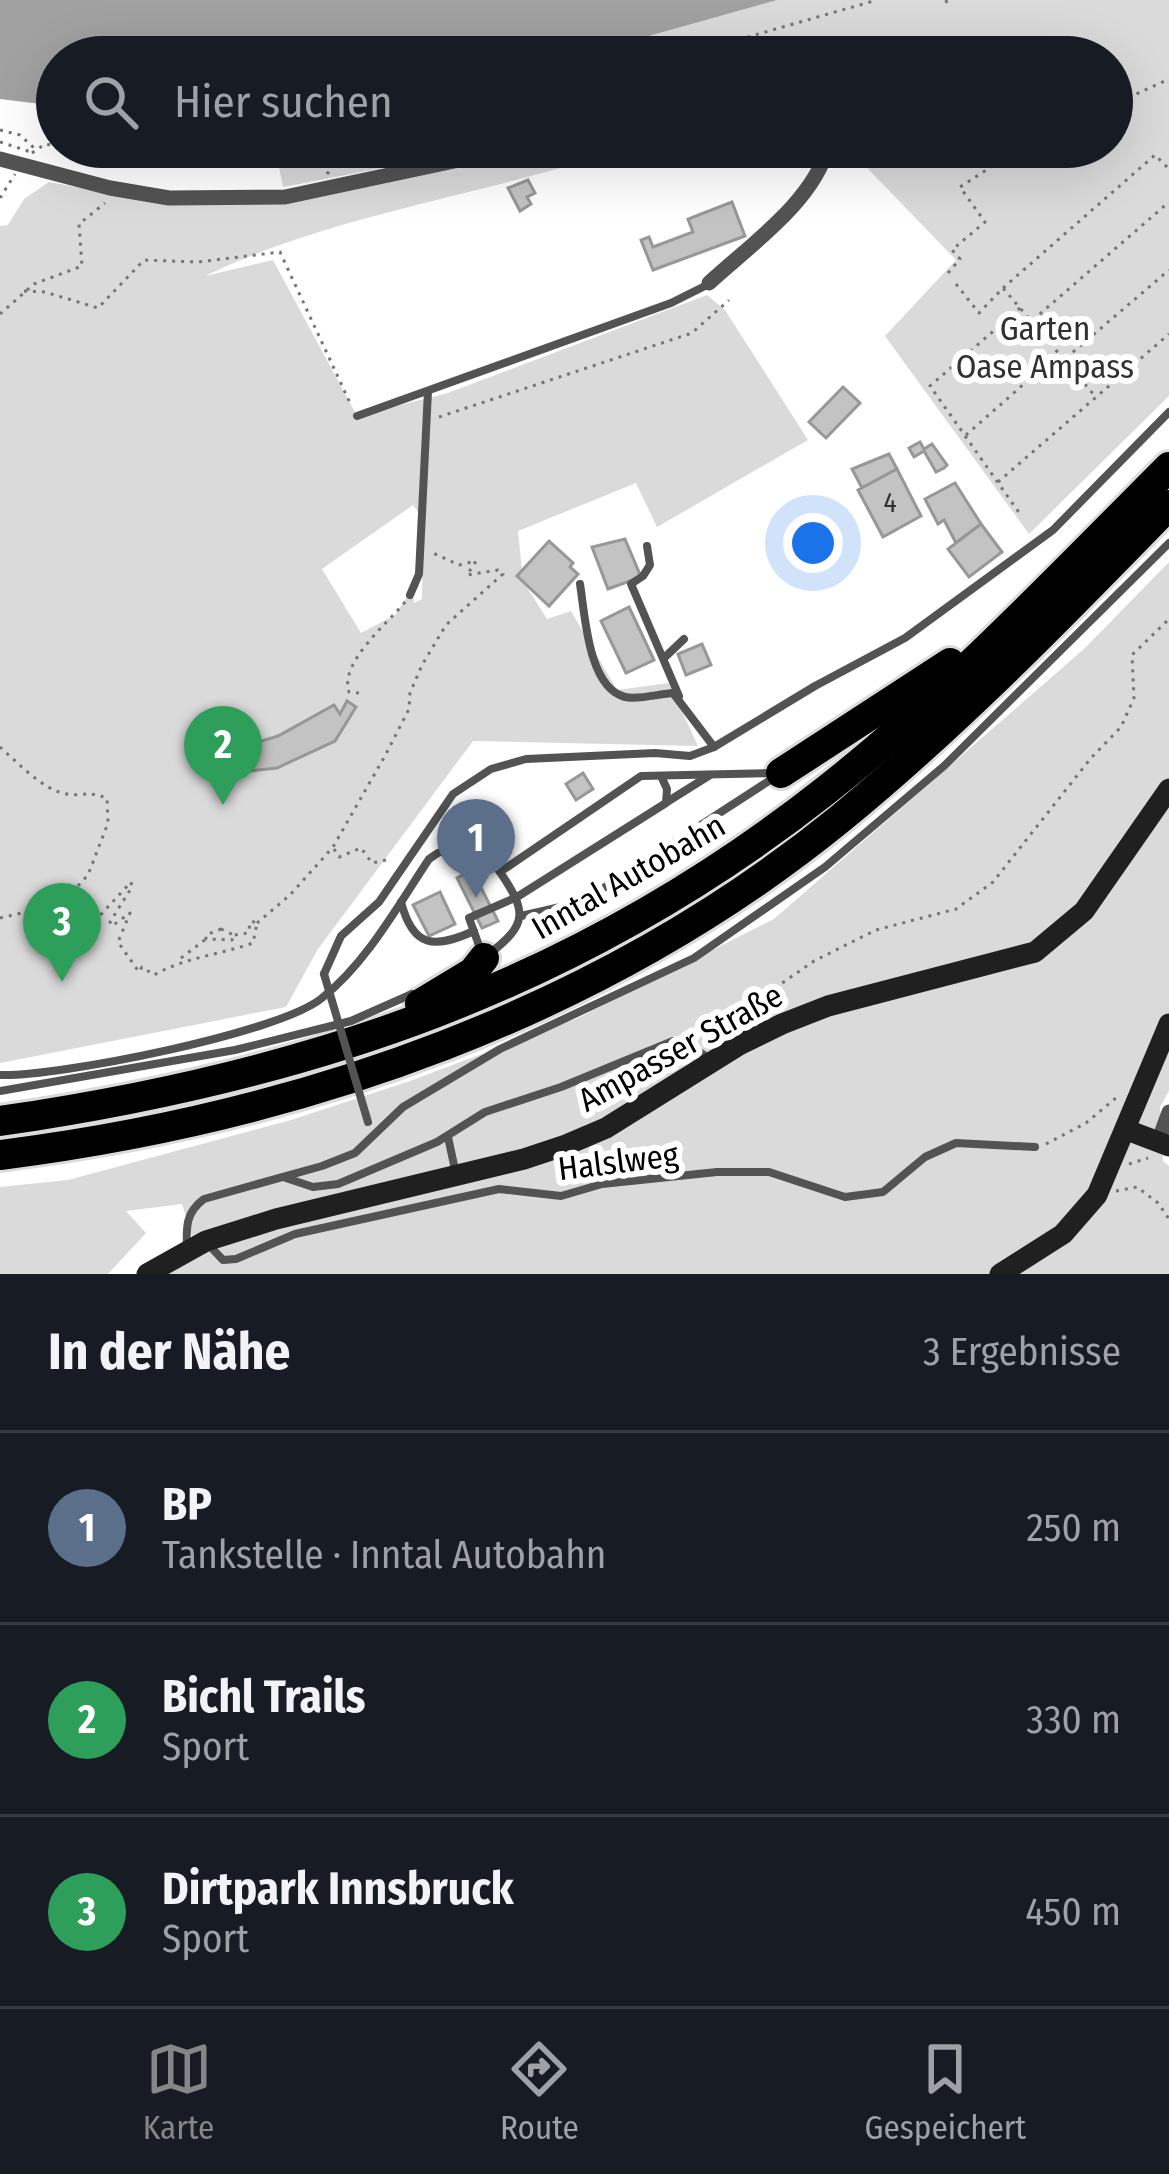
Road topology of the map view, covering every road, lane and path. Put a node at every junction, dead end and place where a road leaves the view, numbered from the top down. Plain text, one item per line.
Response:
1 (877, 0) edge
2 (751, 36) edge
3 (1169, 79) edge
4 (1133, 95) edge
5 (0, 130) edge
6 (0, 142) edge
7 (36, 148) edge
8 (0, 158) edge
9 (27, 158) junction
10 (36, 161) edge
11 (55, 168) edge
12 (332, 168) edge
13 (422, 168) edge
14 (819, 168) edge
15 (989, 168) edge
16 (1169, 169) edge
17 (110, 188) junction
18 (314, 191) junction
19 (0, 198) edge
20 (1169, 202) edge
21 (1169, 270) edge
22 (948, 274) dead end
23 (710, 283) joint
24 (956, 284) dead end
25 (1004, 288) junction
26 (24, 291) junction
27 (729, 300) dead end
28 (1020, 308) junction
29 (0, 314) edge
30 (1032, 322) junction
31 (1169, 334) edge
32 (1060, 353) junction
33 (1065, 359) junction
34 (428, 391) junction
35 (1095, 396) junction
36 (1169, 412) edge
37 (357, 416) joint
38 (426, 422) junction
39 (965, 436) junction
40 (1169, 467) edge
41 (998, 482) junction
42 (1169, 505) edge
43 (1021, 514) dead end
44 (1169, 543) edge
45 (646, 546) dead end
46 (420, 548) junction
47 (580, 584) dead end
48 (410, 595) joint
49 (1019, 617) junction
50 (1169, 619) edge
51 (684, 640) dead end
52 (664, 658) junction
53 (359, 693) dead end
54 (680, 698) junction
55 (0, 747) edge
56 (714, 747) junction
57 (667, 754) junction
58 (781, 773) junction
59 (712, 774) junction
60 (664, 775) junction
61 (1169, 789) edge
62 (449, 801) junction
63 (666, 803) junction
64 (334, 847) junction
65 (473, 848) junction
66 (391, 860) dead end
67 (500, 872) junction
68 (517, 897) junction
69 (400, 902) junction
70 (521, 916) junction
71 (49, 918) junction
72 (0, 919) edge
73 (256, 923) junction
74 (234, 934) junction
75 (206, 939) junction
76 (472, 951) junction
77 (175, 963) junction
78 (419, 991) dead end
79 (1169, 1024) edge
80 (365, 1040) junction
81 (708, 1057) junction
82 (0, 1075) edge
83 (0, 1090) edge
84 (1136, 1103) junction
85 (1169, 1112) edge
86 (0, 1121) edge
87 (1127, 1130) junction
88 (372, 1136) junction
89 (447, 1136) junction
90 (1035, 1147) joint
91 (1161, 1149) edge
92 (0, 1155) edge
93 (454, 1165) dead end
94 (1121, 1166) dead end
95 (284, 1178) junction
96 (1115, 1180) dead end
97 (1169, 1219) edge
98 (197, 1245) junction
99 (152, 1270) edge
100 (1000, 1274) edge

1 - 2 path
3 - 4 path
5 - 7 path
6 - 9 path
8 - 9 street
9 - 10 street
9 - 19 path
11 - 17 street
12 - 18 path
13 - 18 street
14 - 23 street
15 - 22 path
16 - 25 path
17 - 18 street
17 - 26 path
20 - 30 path
21 - 33 path
23 - 34 lane
24 - 25 path
25 - 28 path
26 - 29 path
26 - 37 path
27 - 38 path
28 - 30 path
28 - 39 path
30 - 32 path
31 - 35 path
32 - 33 path
32 - 39 path
33 - 35 path
34 - 37 lane
34 - 38 lane
35 - 41 path
36 - 56 lane
38 - 46 lane
39 - 41 path
40 - 49 highway, Inntal Autobahn
41 - 43 path
42 - 92 highway, Inntal Autobahn
44 - 88 lane
45 - 52 lane
46 - 48 lane
46 - 64 path
47 - 54 lane
48 - 53 path
49 - 58 highway
49 - 80 highway, Inntal Autobahn
50 - 81 path
51 - 52 lane
52 - 54 lane
54 - 56 lane
55 - 71 path
56 - 57 lane
57 - 60 lane
57 - 62 lane
58 - 59 lane
58 - 70 lane
59 - 60 lane
59 - 63 lane
60 - 63 lane
60 - 67 lane
61 - 81 main road, Ampasser Straße
62 - 65 path
62 - 88 lane, bridge
63 - 68 lane
64 - 66 path
64 - 73 path
65 - 67 lane
65 - 69 lane
67 - 68 lane
68 - 70 lane
68 - 76 lane
69 - 76 lane
69 - 82 lane
70 - 76 lane
71 - 72 path
71 - 77 path
73 - 74 path
73 - 77 path
74 - 75 path
74 - 75 path
75 - 77 path
76 - 80 highway
78 - 83 lane
79 - 84 main road
80 - 86 highway, Inntal Autobahn
81 - 89 lane
81 - 98 main road, Ampasser Straße
84 - 87 main road
84 - 90 path
85 - 91 street
87 - 91 main road
87 - 100 main road
88 - 95 lane
89 - 93 lane
89 - 95 lane
90 - 98 lane, Halslweg
91 - 94 path
95 - 98 lane
96 - 97 path
98 - 99 main road, Ampasser Straße

